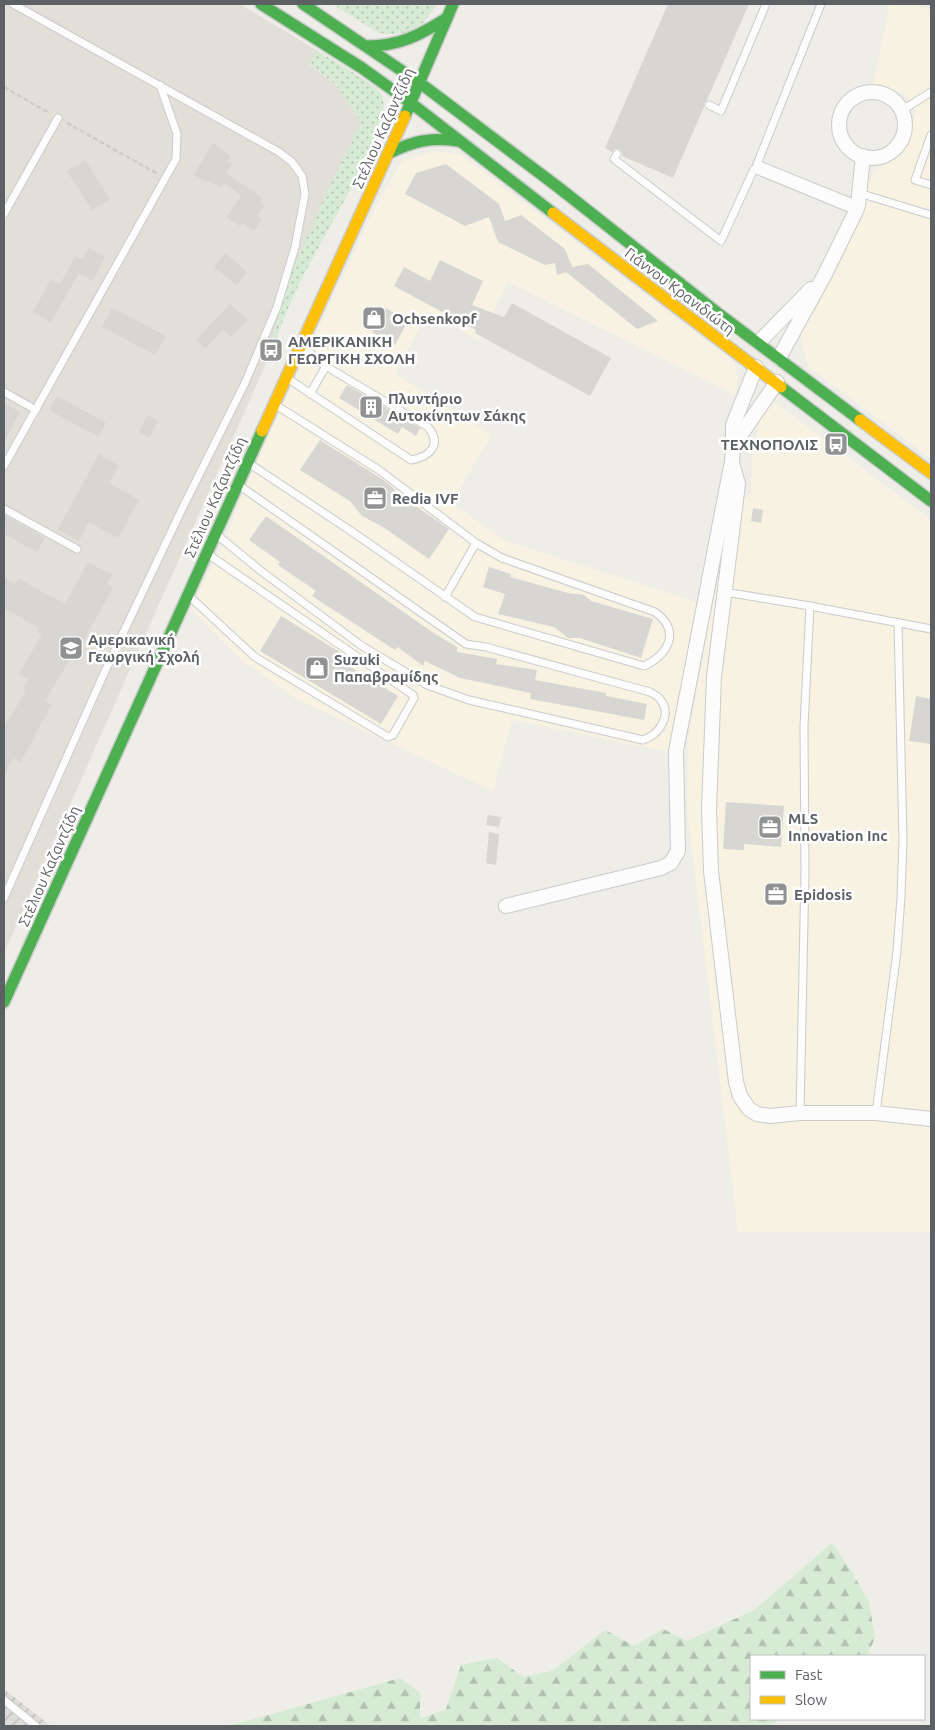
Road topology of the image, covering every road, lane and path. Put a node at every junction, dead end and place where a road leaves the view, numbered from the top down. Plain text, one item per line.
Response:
1 (13, 4) edge
2 (261, 4) edge
3 (303, 4) edge
4 (453, 4) edge
5 (766, 4) edge
6 (821, 4) edge
7 (447, 18) junction
8 (366, 46) junction
9 (420, 83) junction
10 (160, 85) junction
11 (4, 87) edge
12 (931, 92) edge
13 (411, 103) junction
14 (709, 105) dead end
15 (901, 111) junction
16 (58, 118) junction
17 (931, 134) edge
18 (458, 141) junction
19 (389, 153) junction
20 (616, 154) dead end
21 (863, 156) junction
22 (166, 178) junction
23 (931, 185) edge
24 (858, 203) junction
25 (4, 214) edge
26 (931, 216) edge
27 (824, 276) junction
28 (759, 342) junction
29 (300, 346) junction
30 (779, 358) junction
31 (326, 366) junction
32 (756, 367) junction
33 (286, 378) junction
34 (777, 382) junction
35 (4, 392) edge
36 (310, 394) junction
37 (274, 404) junction
38 (36, 410) junction
39 (733, 446) junction
40 (248, 463) junction
41 (732, 463) junction
42 (4, 466) edge
43 (931, 473) edge
44 (238, 484) junction
45 (931, 501) edge
46 (4, 509) edge
47 (216, 533) junction
48 (476, 543) junction
49 (78, 549) dead end
50 (206, 554) junction
51 (726, 592) junction
52 (188, 594) junction
53 (445, 596) junction
54 (810, 606) junction
55 (898, 623) junction
56 (931, 629) edge
57 (4, 898) edge
58 (506, 906) dead end
59 (4, 1002) edge
60 (800, 1113) junction
61 (876, 1113) junction
62 (931, 1119) edge
63 (4, 1700) edge
64 (36, 1726) edge

1 - 10 lane
2 - 13 main road, Γιάννου Κρανιδιώτη
3 - 8 main road, Γιάννου Κρανιδιώτη
4 - 7 main road, Στέλιου Καζαντζίδη
5 - 14 lane
6 - 24 lane
7 - 8 main road
7 - 9 main road, Στέλιου Καζαντζίδη
8 - 9 main road, Γιάννου Κρανιδιώτη
9 - 13 main road, Στέλιου Καζαντζίδη
9 - 28 main road, Γιάννου Κρανιδιώτη
10 - 22 lane
10 - 57 lane
11 - 16 path
12 - 15 lane
13 - 18 main road, Γιάννου Κρανιδιώτη
13 - 19 main road, Στέλιου Καζαντζίδη
15 - 21 street
15 - 21 street
16 - 22 path
16 - 25 lane
17 - 23 lane
18 - 19 main road
18 - 32 main road, Γιάννου Κρανιδιώτη
19 - 29 main road, Στέλιου Καζαντζίδη
20 - 24 lane
21 - 24 street
22 - 38 lane
24 - 26 lane
24 - 27 street
27 - 28 street
27 - 30 street
28 - 30 main road, Γιάννου Κρανιδιώτη
29 - 31 lane
29 - 33 main road, Στέλιου Καζαντζίδη
30 - 43 main road, Γιάννου Κρανιδιώτη
31 - 36 lane
31 - 36 lane
32 - 34 main road, Γιάννου Κρανιδιώτη
32 - 39 street
33 - 36 lane
33 - 37 main road, Στέλιου Καζαντζίδη
34 - 39 street
34 - 45 main road, Γιάννου Κρανιδιώτη
35 - 38 lane
37 - 40 main road, Στέλιου Καζαντζίδη
37 - 48 lane
38 - 42 lane
39 - 41 street
40 - 44 main road, Στέλιου Καζαντζίδη
40 - 53 lane
41 - 51 street
41 - 58 street
44 - 47 main road, Στέλιου Καζαντζίδη
44 - 47 lane
46 - 49 lane
47 - 50 main road, Στέλιου Καζαντζίδη
48 - 53 lane
48 - 53 lane
50 - 52 main road, Στέλιου Καζαντζίδη
50 - 52 lane
51 - 54 lane
51 - 60 street
52 - 59 main road, Στέλιου Καζαντζίδη
54 - 55 lane
54 - 60 lane
55 - 56 lane
55 - 61 lane
60 - 61 street
61 - 62 street
63 - 64 lane

